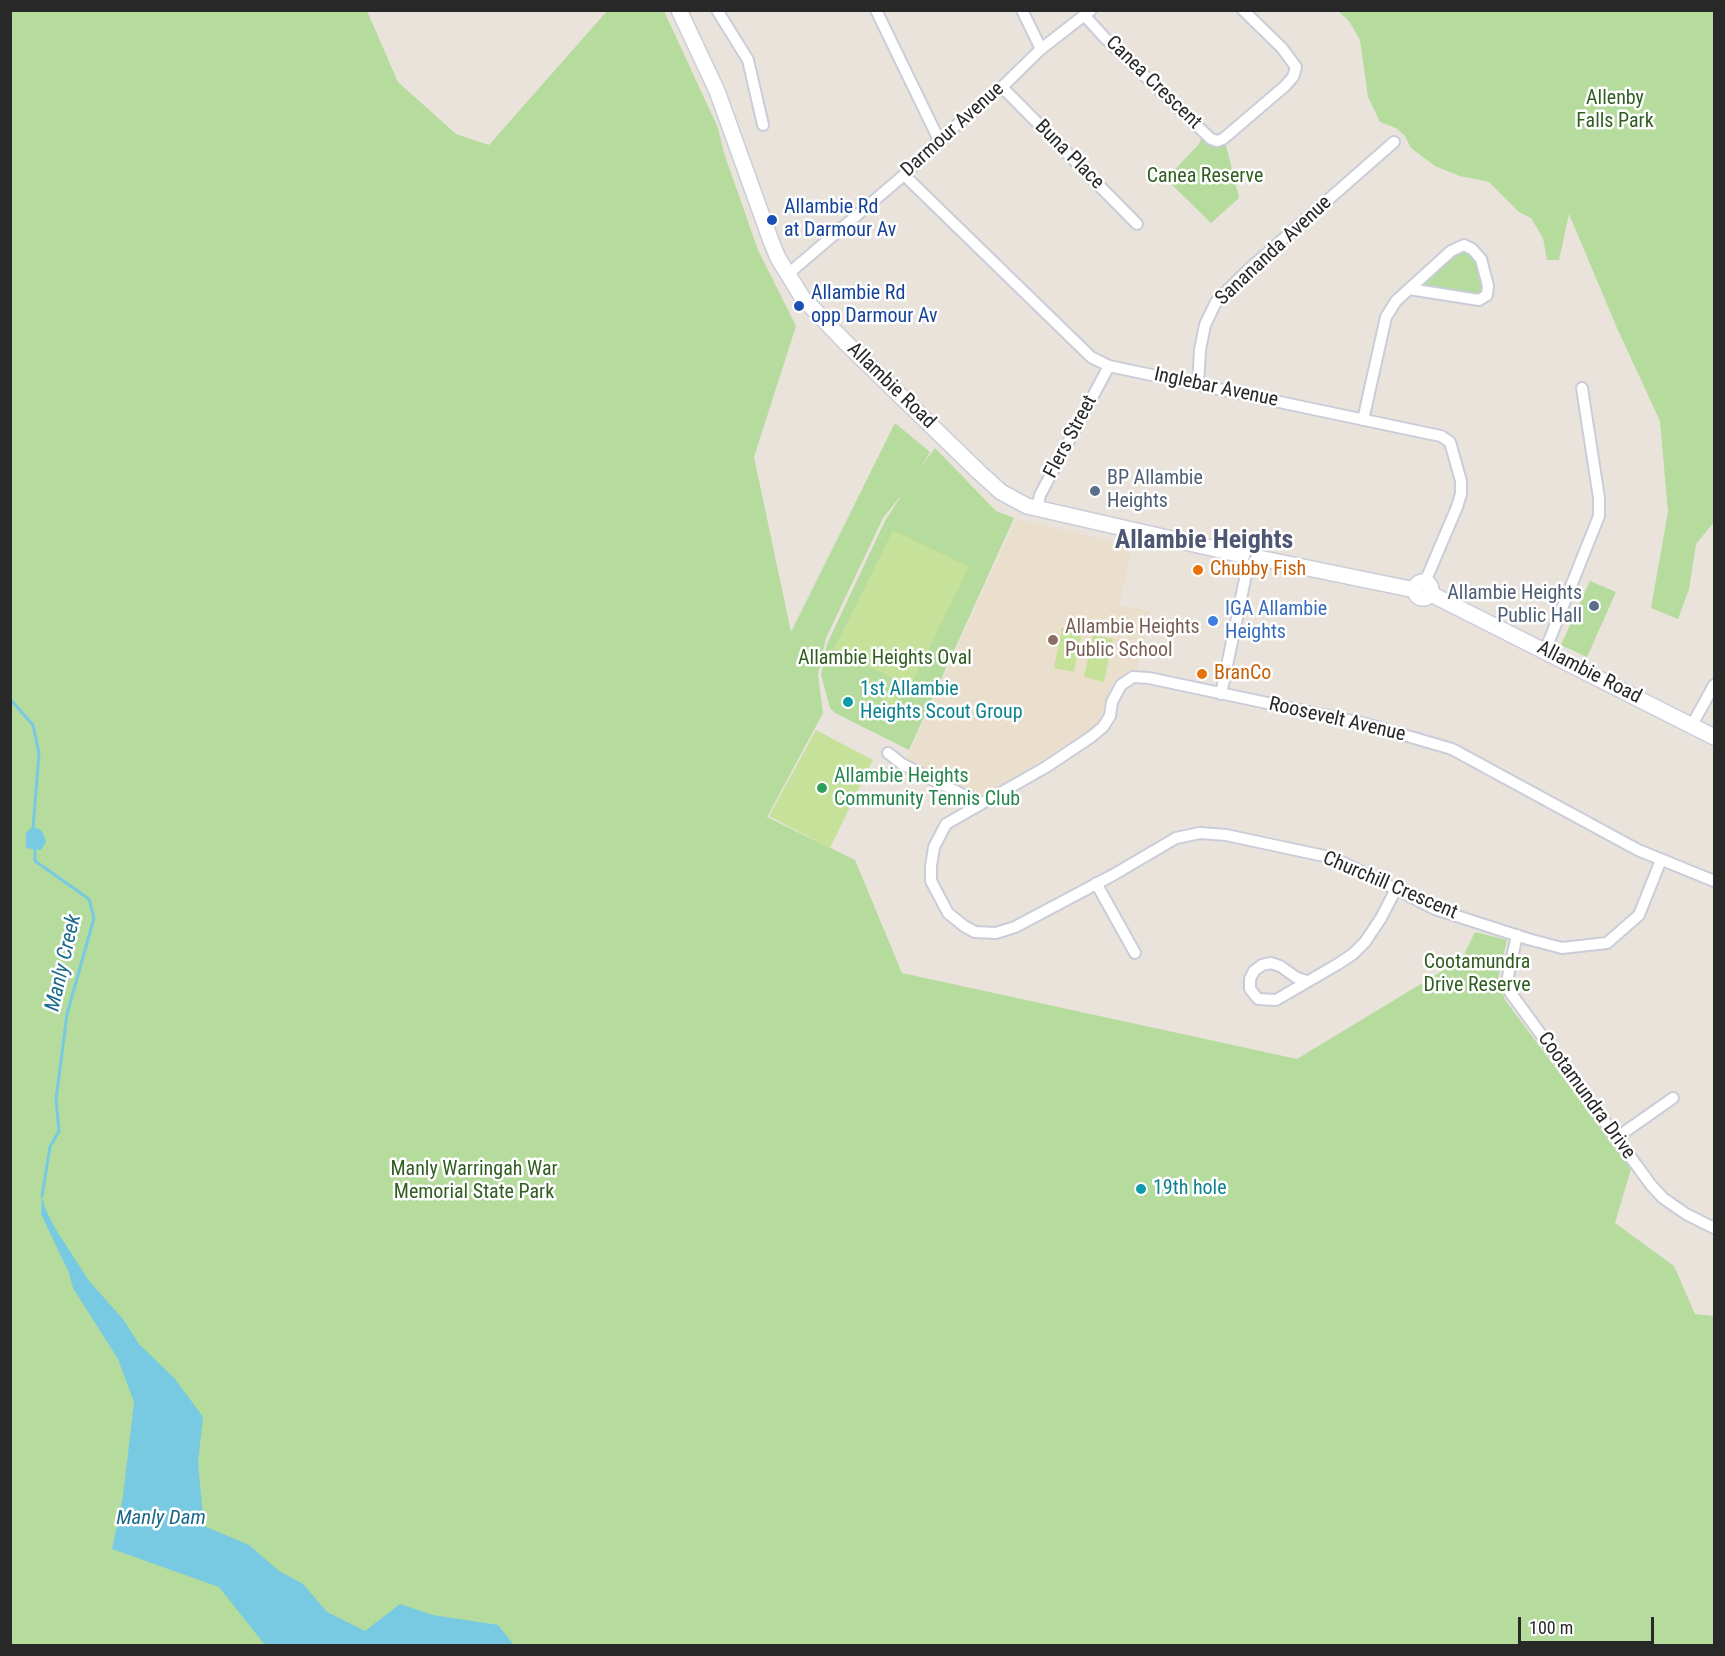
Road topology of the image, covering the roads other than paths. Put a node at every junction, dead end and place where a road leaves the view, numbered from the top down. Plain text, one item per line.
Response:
1 (679, 10) edge
2 (717, 10) edge
3 (876, 10) edge
4 (1022, 10) edge
5 (1243, 10) edge
6 (1088, 13) edge
7 (1041, 49) junction
8 (1002, 87) junction
9 (764, 126) dead end
10 (939, 141) junction
11 (1394, 142) dead end
12 (904, 175) junction
13 (1137, 224) dead end
14 (788, 274) junction
15 (1409, 289) junction
16 (1109, 366) junction
17 (1198, 384) junction
18 (1582, 388) dead end
19 (1363, 420) junction
20 (1037, 509) junction
21 (1250, 559) junction
22 (1424, 589) junction
23 (1545, 651) junction
24 (1714, 685) edge
25 (1221, 694) junction
26 (1692, 725) junction
27 (1714, 737) edge
28 (888, 753) dead end
29 (981, 804) junction
30 (1661, 860) junction
31 (1714, 880) edge
32 (1096, 883) junction
33 (1396, 889) junction
34 (1517, 935) junction
35 (1135, 953) dead end
36 (1307, 981) junction
37 (1673, 1098) dead end
38 (1616, 1138) junction
39 (1714, 1228) edge

1 - 14 main road, Allambie Road
2 - 9 street
3 - 10 street
4 - 7 street
5 - 6 street, Canea Crescent
6 - 7 street, Darmour Avenue
7 - 8 street, Darmour Avenue
8 - 10 street, Darmour Avenue
8 - 13 street, Buna Place
10 - 12 street, Darmour Avenue
11 - 17 street, Sanananda Avenue
12 - 14 street, Darmour Avenue
12 - 16 street, Inglebar Avenue
14 - 20 main road, Allambie Road
15 - 15 street
15 - 19 street
16 - 17 street, Inglebar Avenue
16 - 20 street, Flers Street
17 - 19 street, Inglebar Avenue
18 - 23 street
19 - 22 street, Inglebar Avenue
20 - 21 main road, Allambie Road
21 - 22 main road, Allambie Road
21 - 25 street
22 - 23 main road, Allambie Road
23 - 26 main road, Allambie Road
24 - 26 street
25 - 29 street, Roosevelt Avenue
25 - 30 street, Roosevelt Avenue
26 - 27 main road, Allambie Road
28 - 29 street
29 - 32 street, Churchill Crescent
30 - 31 street, Roosevelt Avenue
30 - 34 street, Churchill Crescent
32 - 33 street, Churchill Crescent
32 - 35 street
33 - 34 street, Churchill Crescent
33 - 36 street
34 - 38 street, Cootamundra Drive
36 - 36 street
37 - 38 street
38 - 39 street, Cootamundra Drive

